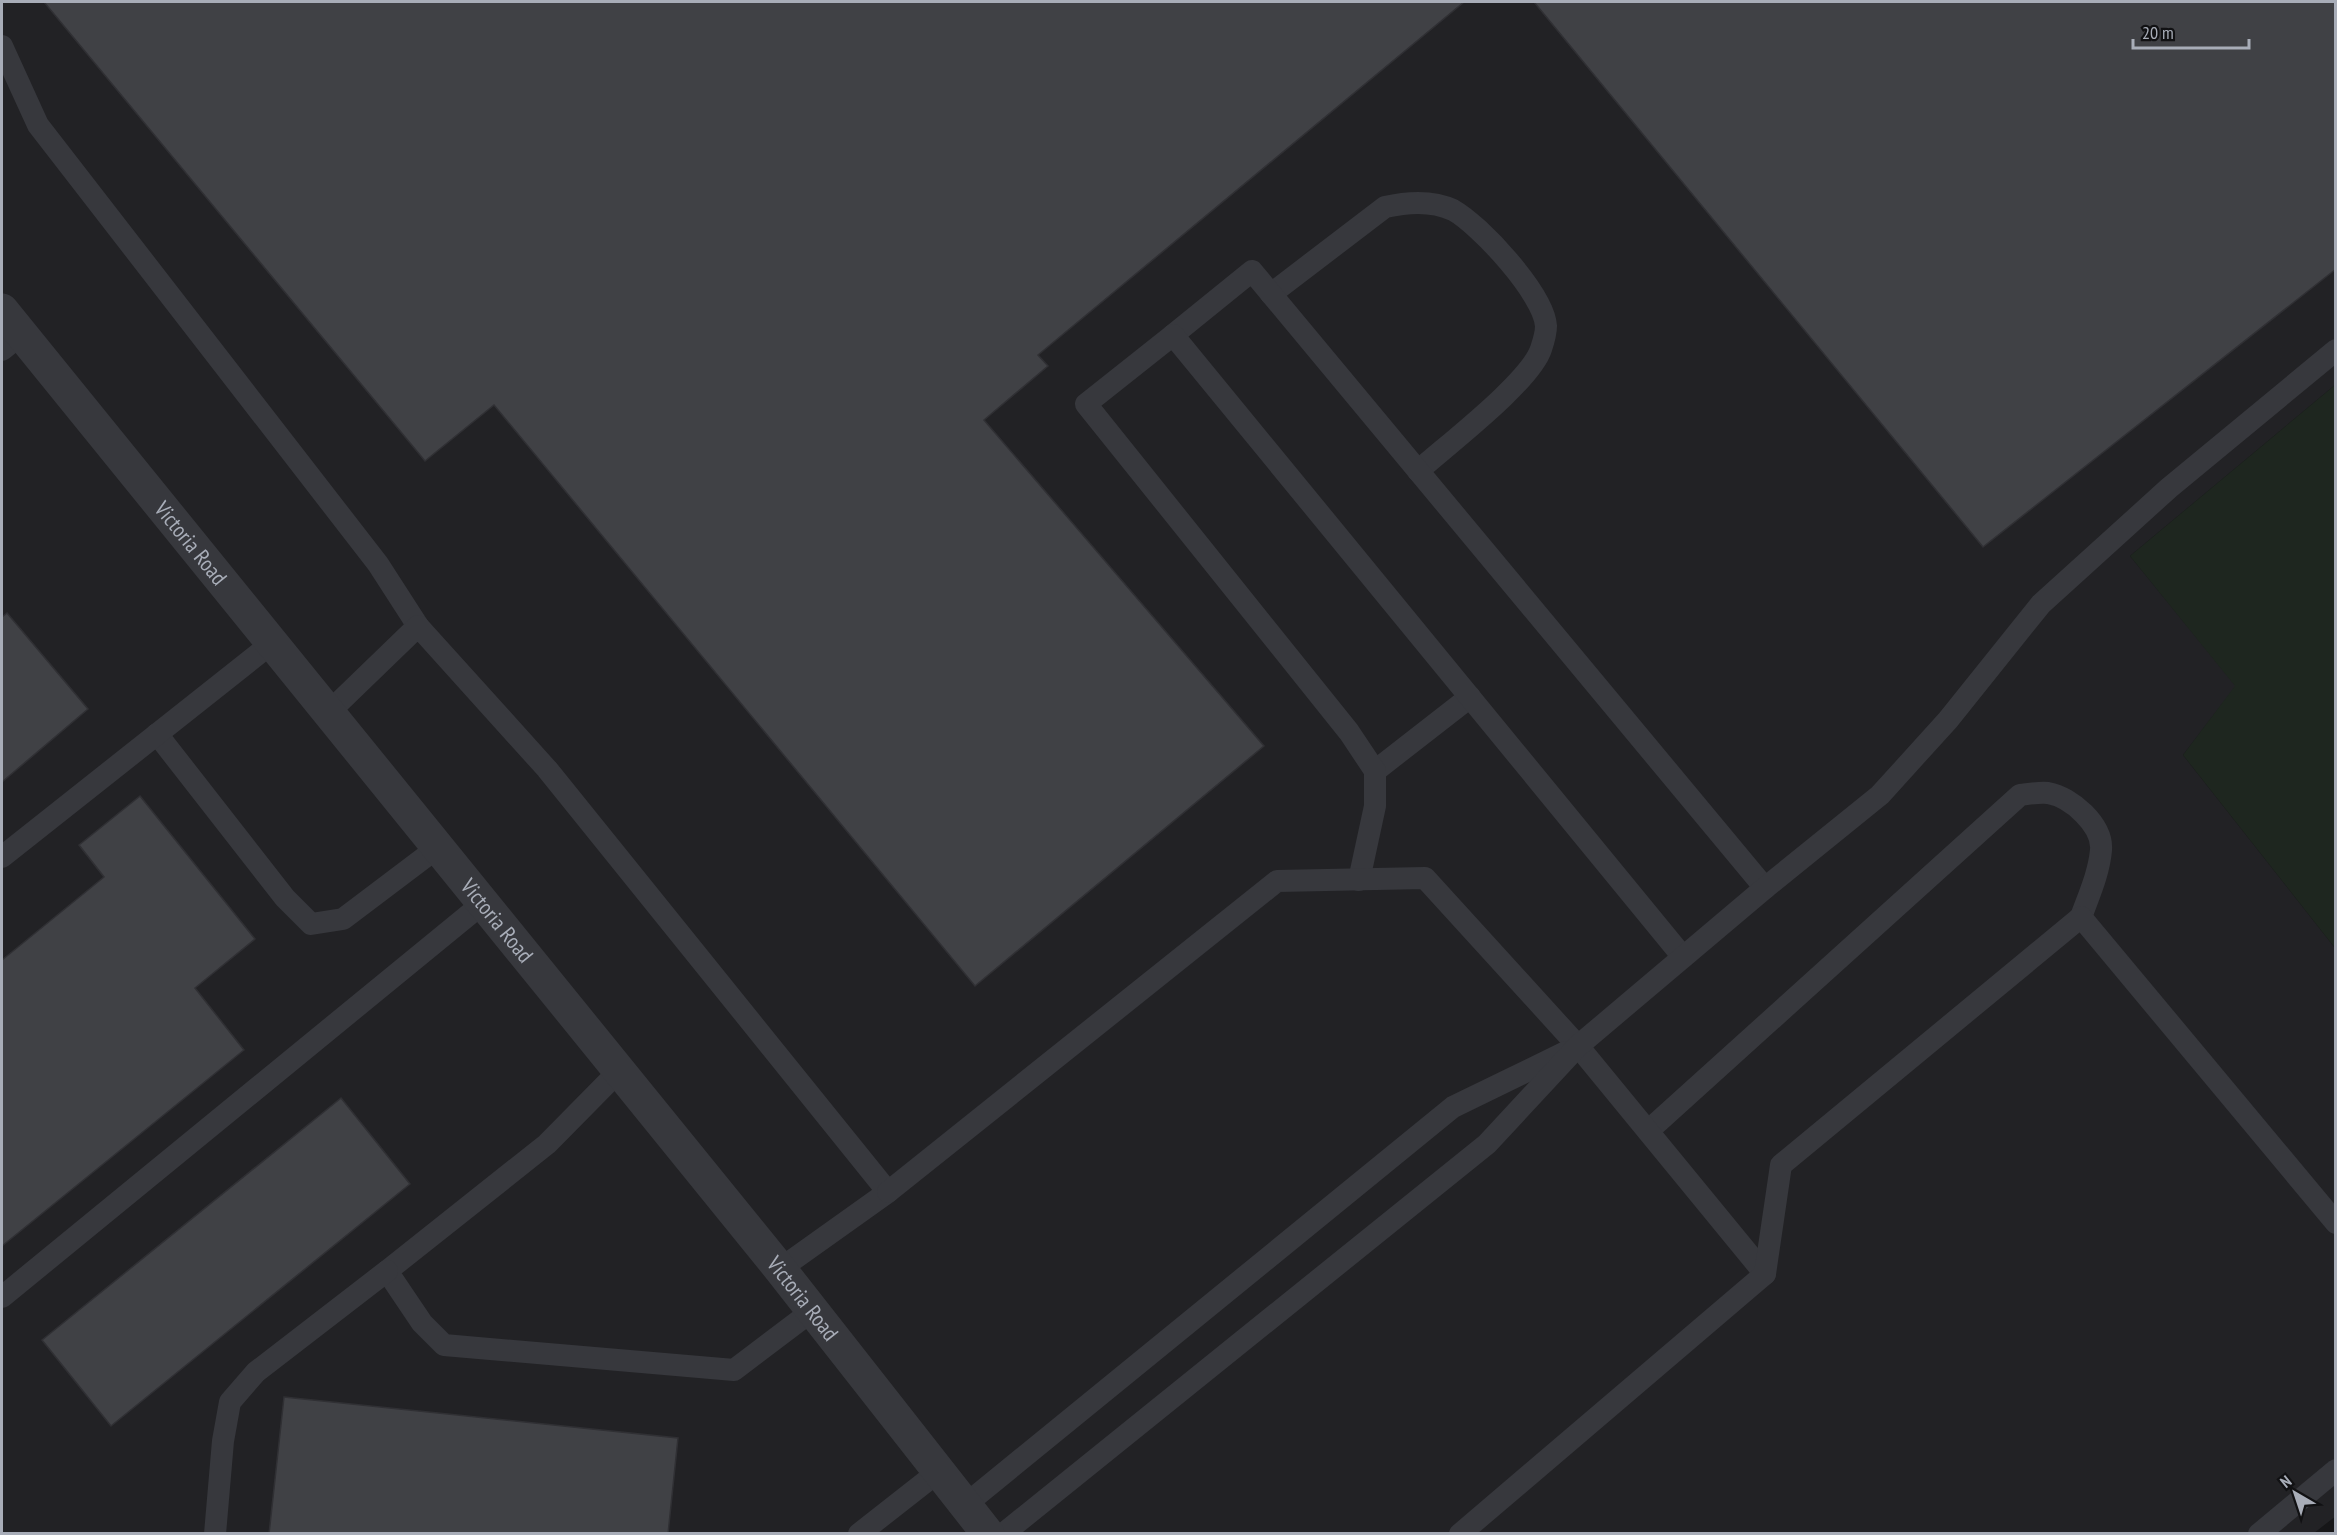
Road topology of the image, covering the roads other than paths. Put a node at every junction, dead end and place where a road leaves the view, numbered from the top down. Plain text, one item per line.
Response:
1 (2, 46) edge
2 (1271, 294) junction
3 (2, 310) edge
4 (1173, 335) junction
5 (12, 342) edge
6 (2336, 350) edge
7 (1418, 471) junction
8 (418, 626) junction
9 (272, 644) junction
10 (1470, 697) junction
11 (328, 713) junction
12 (157, 734) junction
13 (1375, 771) junction
14 (437, 848) junction
15 (2, 857) edge
16 (1359, 880) junction
17 (1765, 888) junction
18 (482, 904) junction
19 (2081, 916) junction
20 (1683, 957) junction
21 (1578, 1046) junction
22 (618, 1072) junction
23 (1648, 1131) junction
24 (888, 1192) junction
25 (2336, 1223) edge
26 (780, 1269) junction
27 (387, 1271) junction
28 (1765, 1274) junction
29 (2, 1297) edge
30 (812, 1311) junction
31 (2336, 1470) edge
32 (938, 1472) junction
33 (965, 1505) junction
34 (216, 1533) edge
35 (859, 1533) edge
36 (988, 1533) edge
37 (1003, 1533) edge
38 (1460, 1533) edge
39 (2259, 1533) edge

1 - 8 lane
2 - 4 lane
2 - 7 lane
2 - 7 lane
3 - 5 street, Victoria Road
4 - 10 lane
4 - 13 lane
5 - 9 street, Victoria Road
6 - 17 lane
7 - 17 lane
8 - 11 lane
8 - 24 lane
9 - 11 street, Victoria Road
9 - 12 lane
10 - 13 lane
10 - 20 lane
11 - 14 street, Victoria Road
12 - 14 lane
12 - 15 lane
13 - 16 lane
14 - 18 street, Victoria Road
16 - 21 lane
16 - 24 lane
17 - 20 lane
18 - 22 street, Victoria Road
18 - 29 lane
19 - 23 lane
19 - 25 lane
19 - 28 lane
20 - 21 lane
21 - 23 lane
21 - 33 lane
21 - 37 lane
22 - 26 street, Victoria Road
22 - 27 lane
23 - 28 lane
24 - 26 lane
26 - 30 street, Victoria Road
27 - 30 lane
27 - 34 lane
28 - 38 lane
30 - 32 street, Victoria Road
31 - 39 lane
32 - 33 street, Victoria Road
32 - 35 lane
33 - 36 street, Victoria Road

